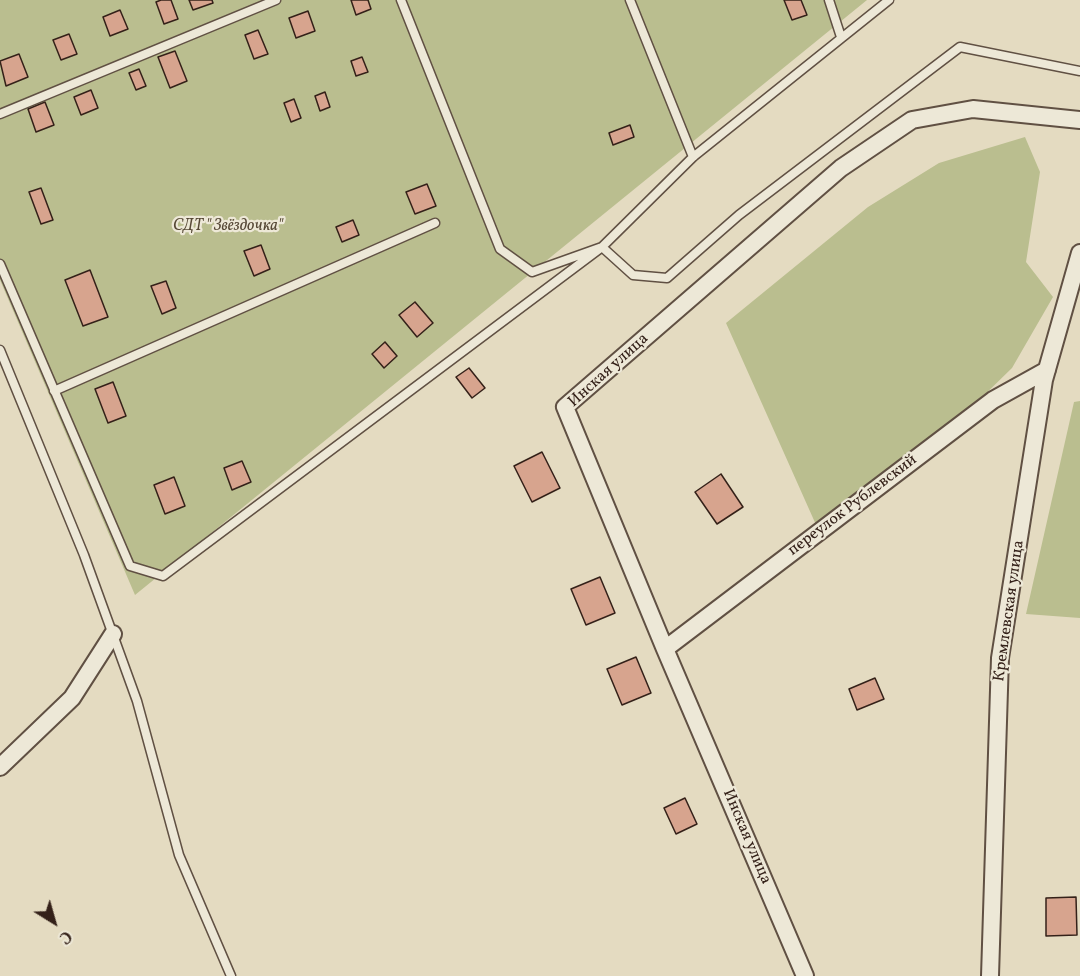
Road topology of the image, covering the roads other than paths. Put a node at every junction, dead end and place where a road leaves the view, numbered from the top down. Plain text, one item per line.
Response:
1 (276, 0) edge
2 (400, 0) edge
3 (630, 0) edge
4 (829, 0) edge
5 (889, 0) edge
6 (841, 37) junction
7 (1080, 71) edge
8 (0, 114) edge
9 (1080, 120) edge
10 (693, 157) junction
11 (435, 223) dead end
12 (602, 246) junction
13 (1080, 253) edge
14 (0, 264) edge
15 (0, 350) edge
16 (1047, 370) junction
17 (54, 390) junction
18 (113, 634) junction
19 (665, 650) junction
20 (0, 767) edge
21 (231, 976) edge
22 (805, 976) edge
23 (990, 976) edge

1 - 8 lane
2 - 12 lane
3 - 10 lane
4 - 6 lane
5 - 6 lane
6 - 10 lane
7 - 12 lane
9 - 19 street, Инская улица
10 - 12 lane
11 - 17 lane
12 - 17 lane
13 - 16 street, Кремлевская улица
14 - 17 lane
15 - 18 lane
16 - 19 street, переулок Рублевский
16 - 23 street, Кремлевская улица
18 - 20 street
18 - 21 lane
19 - 22 street, Инская улица

